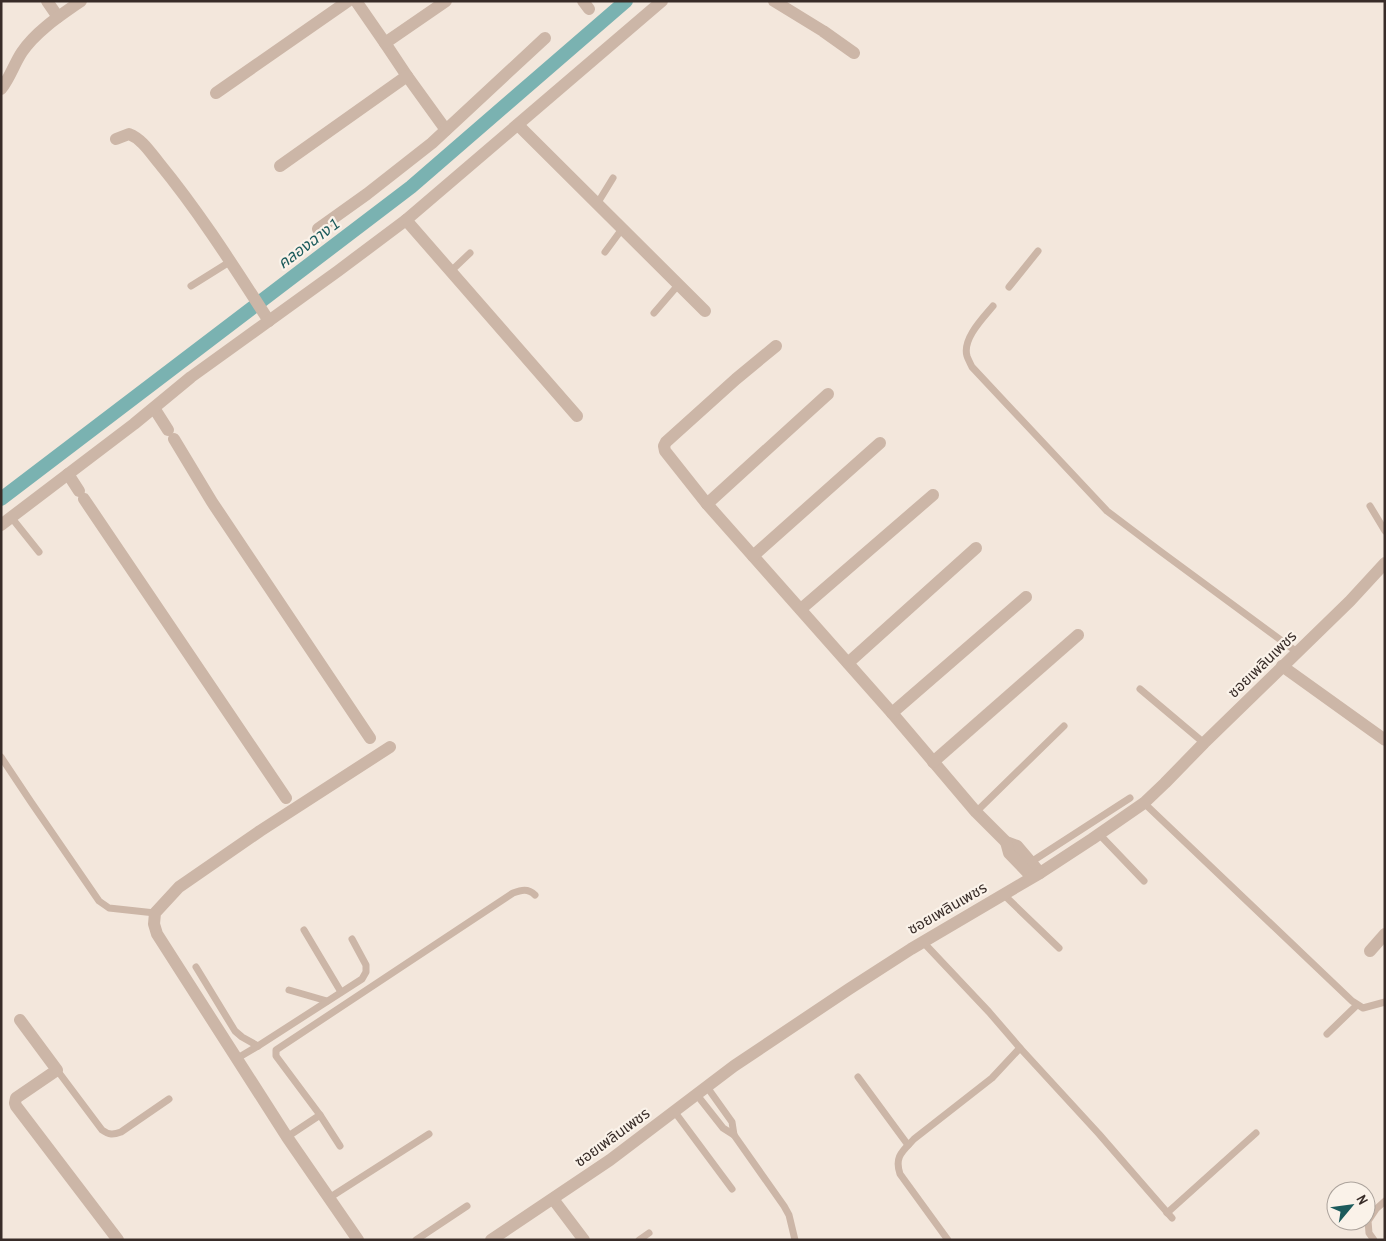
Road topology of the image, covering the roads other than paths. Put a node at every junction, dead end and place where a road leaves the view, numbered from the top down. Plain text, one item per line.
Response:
1 (47, 1) edge
2 (81, 1) edge
3 (348, 1) edge
4 (356, 1) edge
5 (446, 1) edge
6 (662, 1) edge
7 (774, 1) edge
8 (58, 17) junction
9 (545, 38) dead end
10 (386, 43) junction
11 (854, 54) dead end
12 (407, 76) junction
13 (1, 89) edge
14 (216, 93) dead end
15 (518, 125) junction
16 (446, 130) junction
17 (116, 139) dead end
18 (280, 166) dead end
19 (613, 178) dead end
20 (597, 204) junction
21 (406, 220) junction
22 (318, 229) dead end
23 (622, 229) junction
24 (1038, 251) dead end
25 (470, 252) dead end
26 (605, 252) dead end
27 (231, 261) junction
28 (450, 272) junction
29 (679, 284) junction
30 (191, 286) dead end
31 (1009, 286) dead end
32 (993, 306) dead end
33 (705, 311) dead end
34 (654, 313) dead end
35 (267, 318) junction
36 (776, 346) dead end
37 (828, 394) dead end
38 (154, 408) junction
39 (577, 416) dead end
40 (880, 443) dead end
41 (68, 474) junction
42 (932, 495) dead end
43 (707, 504) junction
44 (1370, 506) dead end
45 (6, 521) edge
46 (1385, 531) edge
47 (976, 548) dead end
48 (39, 552) dead end
49 (753, 556) junction
50 (1385, 563) edge
51 (1026, 597) dead end
52 (801, 609) junction
53 (1078, 636) dead end
54 (1297, 652) junction
55 (848, 663) junction
56 (1282, 666) junction
57 (1140, 689) dead end
58 (892, 713) junction
59 (1064, 726) dead end
60 (370, 738) dead end
61 (1385, 740) edge
62 (1204, 743) junction
63 (390, 747) dead end
64 (1, 757) edge
65 (933, 762) junction
66 (286, 798) dead end
67 (1130, 798) dead end
68 (1144, 803) junction
69 (976, 812) junction
70 (1099, 834) junction
71 (1006, 842) junction
72 (1031, 862) junction
73 (1036, 875) junction
74 (1144, 881) dead end
75 (1004, 894) junction
76 (535, 895) dead end
77 (156, 913) junction
78 (304, 930) dead end
79 (1385, 934) edge
80 (352, 939) dead end
81 (923, 942) junction
82 (1059, 948) dead end
83 (1370, 951) dead end
84 (196, 967) dead end
85 (289, 990) dead end
86 (341, 992) junction
87 (327, 1001) junction
88 (1385, 1002) edge
89 (1357, 1005) junction
90 (20, 1020) dead end
91 (1327, 1034) dead end
92 (258, 1046) junction
93 (1020, 1048) junction
94 (236, 1059) junction
95 (57, 1070) junction
96 (858, 1077) dead end
97 (702, 1091) junction
98 (169, 1099) dead end
99 (674, 1111) junction
100 (320, 1115) junction
101 (1256, 1133) dead end
102 (429, 1134) dead end
103 (734, 1135) junction
104 (287, 1137) junction
105 (908, 1145) junction
106 (340, 1146) dead end
107 (732, 1189) dead end
108 (329, 1198) junction
109 (553, 1199) junction
110 (1385, 1201) edge
111 (467, 1206) dead end
112 (648, 1233) dead end
113 (118, 1240) edge
114 (358, 1240) edge
115 (416, 1240) edge
116 (491, 1240) edge
117 (584, 1240) edge
118 (639, 1240) edge
119 (795, 1240) edge
120 (948, 1240) edge
121 (1374, 1240) edge

1 - 8 street
2 - 8 street
3 - 14 street
4 - 10 street
5 - 10 street
6 - 15 street
7 - 11 street
8 - 13 street
9 - 16 street
10 - 12 street
12 - 16 street
12 - 18 street
15 - 20 street
15 - 21 street
16 - 22 street
17 - 27 street
19 - 20 lane
20 - 23 street
21 - 28 street
21 - 35 street
23 - 26 lane
23 - 29 street
24 - 31 lane
25 - 28 lane
27 - 30 lane
27 - 35 street
28 - 39 street
29 - 33 street
29 - 34 lane
32 - 54 lane
35 - 38 street
36 - 43 street
37 - 43 street
38 - 41 street
38 - 60 street
40 - 49 street
41 - 45 street
41 - 66 street
42 - 52 street
43 - 49 street
44 - 46 lane
45 - 48 lane
47 - 55 street
49 - 52 street
50 - 54 street, ซอยเพลินเพชร
51 - 58 street
52 - 55 street
53 - 65 street
54 - 56 street, ซอยเพลินเพชร
55 - 58 street
56 - 61 street
56 - 62 street, ซอยเพลินเพชร
57 - 62 lane
58 - 65 street
59 - 69 lane
62 - 68 street, ซอยเพลินเพชร
63 - 77 street
64 - 77 lane
65 - 69 street
67 - 72 lane
68 - 70 street, ซอยเพลินเพชร
68 - 89 lane
69 - 71 street
70 - 73 street, ซอยเพลินเพชร
70 - 74 lane
71 - 72 street
71 - 73 street
72 - 73 street
73 - 75 street, ซอยเพลินเพชร
75 - 81 street, ซอยเพลินเพชร
75 - 82 lane
76 - 100 lane
77 - 94 street
78 - 86 lane
79 - 83 street
80 - 86 lane
81 - 93 lane
81 - 97 street, ซอยเพลินเพชร
84 - 92 lane
85 - 87 lane
86 - 87 lane
87 - 92 lane
88 - 89 lane
89 - 91 lane
90 - 95 street
92 - 94 lane
93 - 101 lane
93 - 105 lane
94 - 104 street
95 - 98 lane
95 - 113 street
96 - 105 lane
97 - 99 street, ซอยเพลินเพชร
97 - 103 lane
97 - 103 lane
99 - 107 lane
99 - 109 street, ซอยเพลินเพชร
100 - 104 lane
100 - 106 lane
102 - 108 lane
103 - 119 lane
104 - 108 street
105 - 120 lane
108 - 114 street
109 - 116 street, ซอยเพลินเพชร
109 - 117 street
110 - 121 lane
111 - 115 lane
112 - 118 lane

